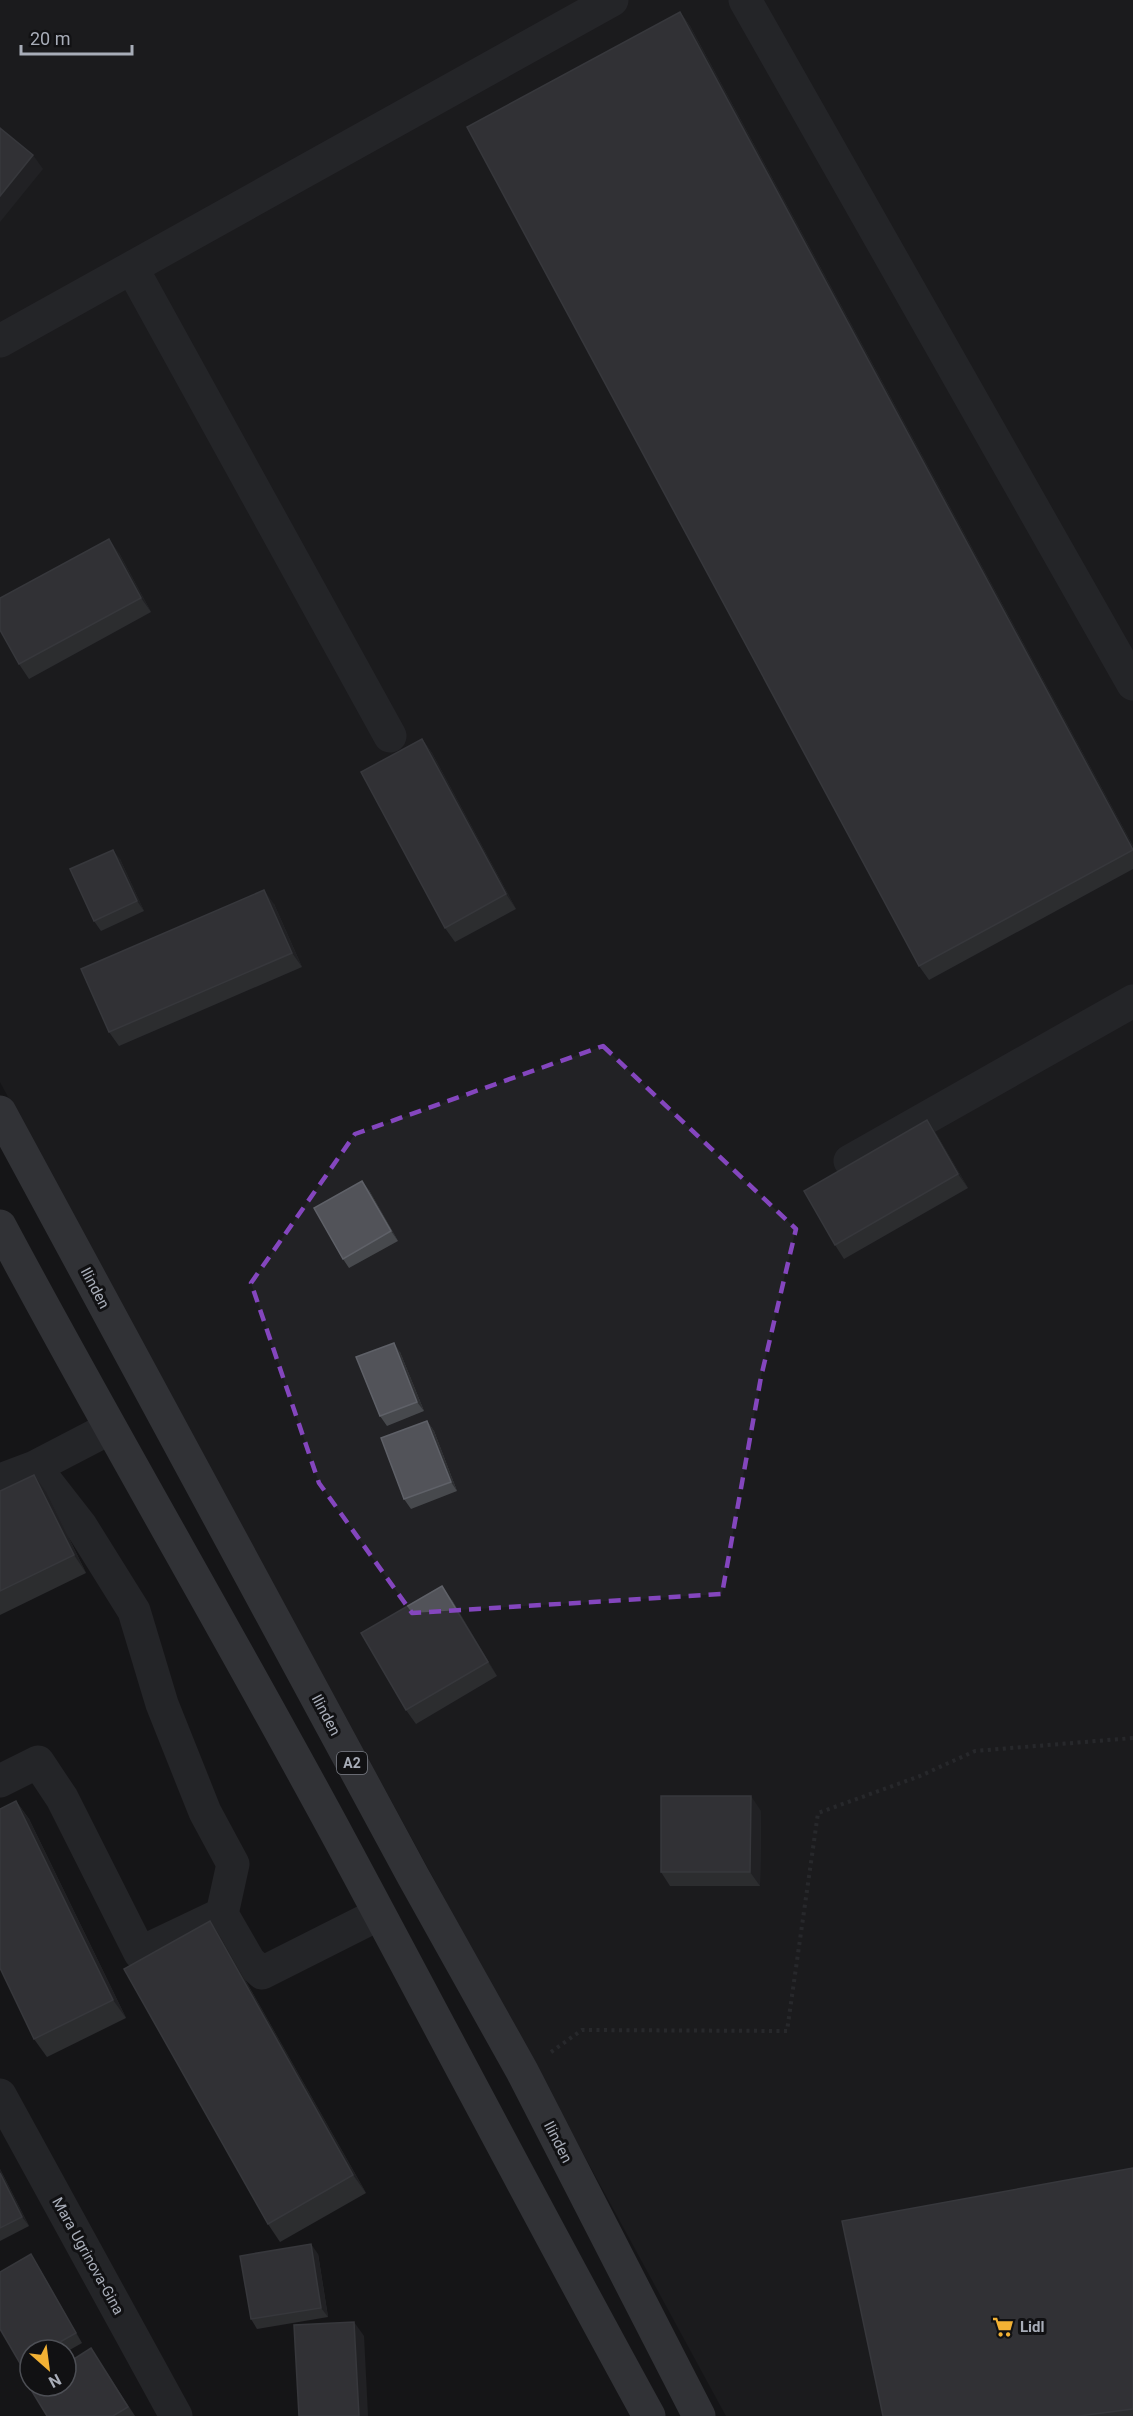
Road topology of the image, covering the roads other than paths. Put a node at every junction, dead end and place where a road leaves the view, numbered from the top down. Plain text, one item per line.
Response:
1 (612, 0) edge
2 (745, 0) edge
3 (132, 268) junction
4 (0, 340) edge
5 (1133, 684) edge
6 (390, 736) dead end
7 (1133, 1000) edge
8 (0, 1112) edge
9 (850, 1161) edge
10 (3, 1239) edge
11 (110, 1428) junction
12 (35, 1467) junction
13 (0, 1480) edge
14 (0, 1781) edge
15 (222, 1914) junction
16 (379, 1914) junction
17 (0, 2095) edge
18 (176, 2416) edge
19 (649, 2416) edge
20 (699, 2416) edge

1 - 3 street
2 - 5 street
3 - 4 street
3 - 6 street
7 - 9 street
8 - 20 main road, Ilinden / A2
10 - 11 main road
11 - 12 street
11 - 16 main road
12 - 13 street
12 - 15 street
14 - 15 street
15 - 16 street
16 - 19 main road
17 - 18 street, Mara Ugrinova-Gina

